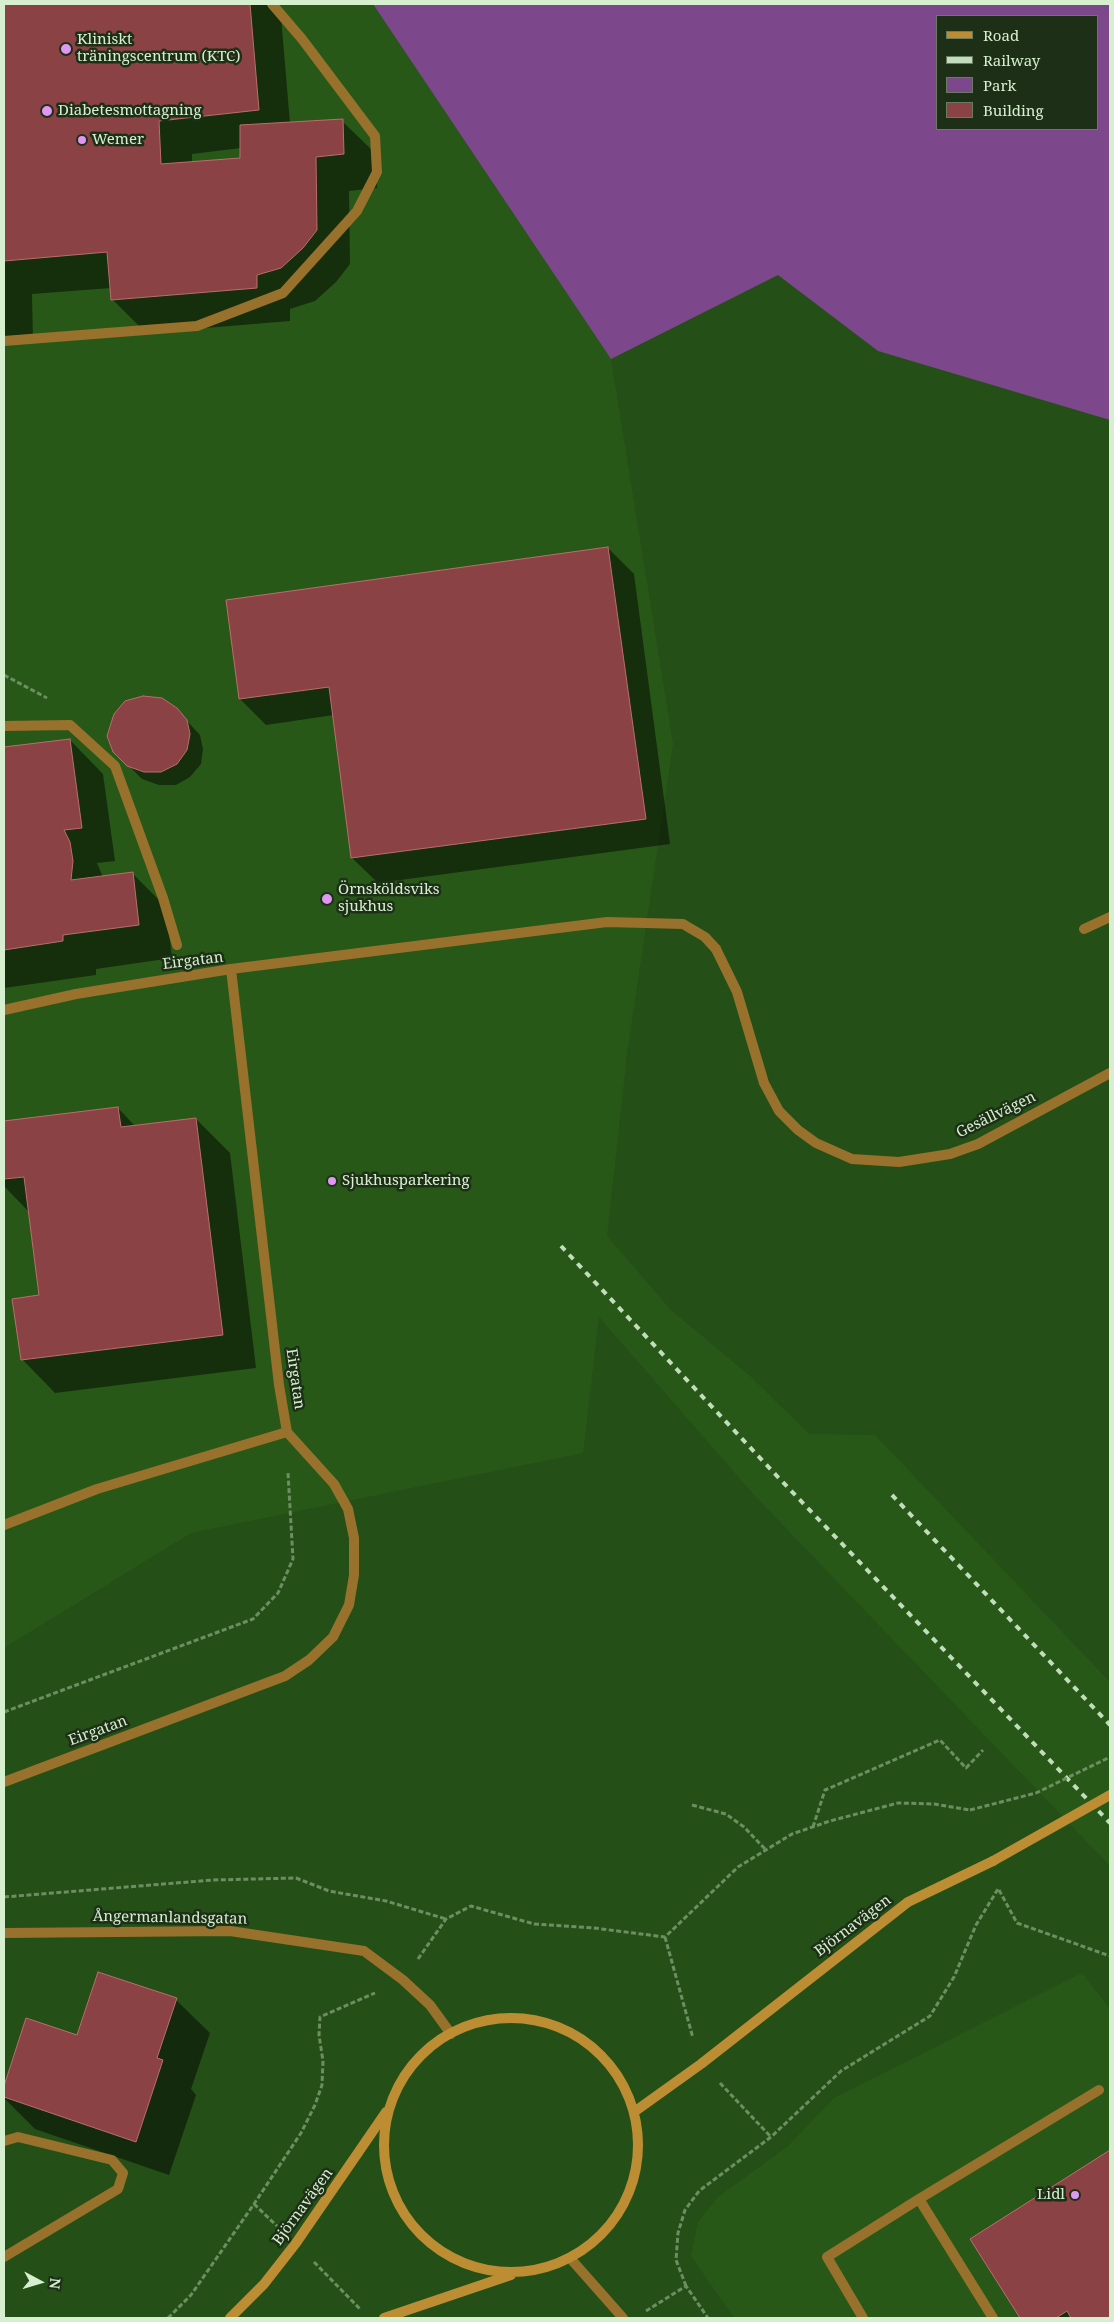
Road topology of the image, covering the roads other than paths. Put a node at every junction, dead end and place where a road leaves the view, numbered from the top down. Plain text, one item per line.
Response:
1 (272, 4) edge
2 (4, 341) edge
3 (4, 726) edge
4 (1110, 917) edge
5 (1084, 929) dead end
6 (177, 945) dead end
7 (231, 969) junction
8 (4, 1010) edge
9 (1110, 1073) edge
10 (287, 1432) junction
11 (4, 1525) edge
12 (4, 1782) edge
13 (1110, 1795) edge
14 (4, 1933) edge
15 (451, 2034) junction
16 (1098, 2090) dead end
17 (391, 2105) junction
18 (634, 2112) junction
19 (4, 2141) edge
20 (919, 2199) junction
21 (4, 2257) edge
22 (570, 2258) junction
23 (521, 2272) junction
24 (230, 2318) edge
25 (384, 2318) edge
26 (623, 2318) edge
27 (863, 2318) edge
28 (993, 2318) edge

1 - 2 street
3 - 6 street
4 - 5 street
7 - 8 street, Eirgatan
7 - 9 street, Gesällvägen
7 - 10 street, Eirgatan
10 - 11 street
10 - 12 street, Eirgatan
13 - 18 main road, Björnavägen, bridge
14 - 15 street, Ångermanlandsgatan
15 - 17 main road
15 - 18 main road
16 - 20 street
17 - 23 main road
17 - 24 main road, Björnavägen
18 - 22 main road
19 - 21 street
20 - 27 street
20 - 28 street
22 - 23 main road
22 - 26 street
23 - 25 main road

